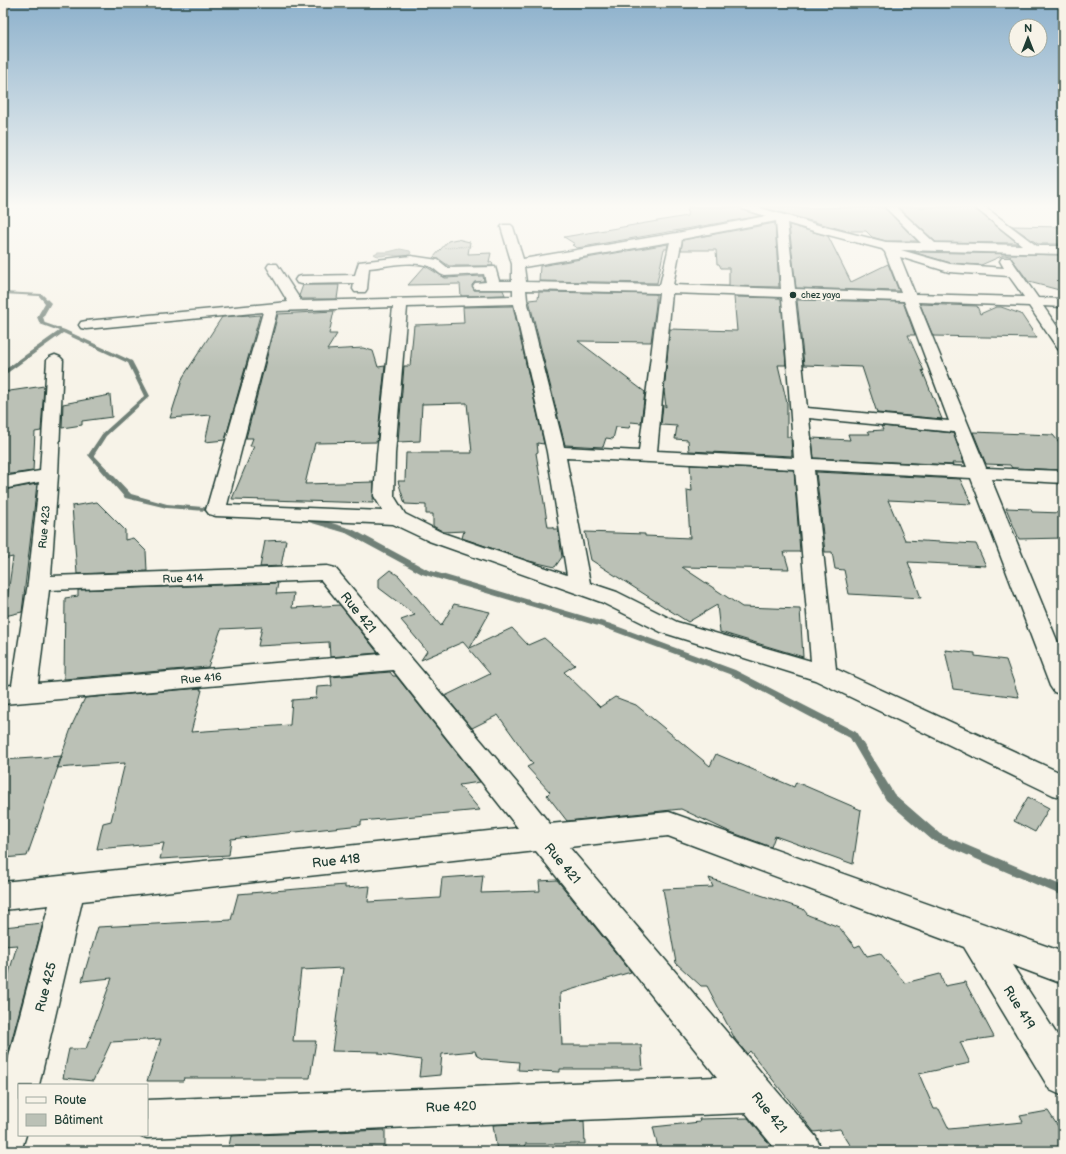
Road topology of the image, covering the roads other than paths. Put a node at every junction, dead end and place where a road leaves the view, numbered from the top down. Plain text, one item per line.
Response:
1 (401, 261) edge
2 (418, 261) edge
3 (517, 261) edge
4 (537, 261) edge
5 (672, 261) edge
6 (785, 261) edge
7 (893, 261) edge
8 (926, 261) edge
9 (1007, 261) edge
10 (518, 264) junction
11 (273, 267) dead end
12 (1014, 272) junction
13 (302, 280) dead end
14 (360, 284) junction
15 (493, 285) junction
16 (464, 286) dead end
17 (375, 289) dead end
18 (666, 289) junction
19 (341, 290) dead end
20 (520, 292) junction
21 (788, 293) junction
22 (909, 298) junction
23 (400, 302) junction
24 (1034, 302) junction
25 (1063, 303) edge
26 (297, 305) junction
27 (271, 308) junction
28 (86, 325) dead end
29 (1063, 346) edge
30 (55, 360) dead end
31 (800, 412) junction
32 (960, 427) junction
33 (556, 452) junction
34 (647, 456) junction
35 (804, 464) junction
36 (978, 473) junction
37 (49, 476) junction
38 (1063, 477) edge
39 (3, 483) edge
40 (397, 518) junction
41 (327, 573) joint
42 (39, 583) junction
43 (580, 587) junction
44 (399, 661) junction
45 (824, 674) junction
46 (1063, 686) edge
47 (13, 694) edge
48 (1063, 787) edge
49 (542, 837) junction
50 (69, 888) junction
51 (3, 896) edge
52 (976, 937) junction
53 (1063, 968) edge
54 (1063, 1077) edge
55 (20, 1084) edge
56 (18, 1091) edge
57 (755, 1094) junction
58 (148, 1119) edge
59 (10, 1132) edge
60 (802, 1151) edge

1 - 14 street
2 - 15 street
3 - 10 street
4 - 10 street
5 - 18 street
6 - 21 street
7 - 22 street
8 - 12 street
9 - 12 street
10 - 20 street
11 - 26 street
12 - 24 street
13 - 14 street
14 - 17 street
14 - 19 street
15 - 16 street
15 - 20 street
18 - 20 street
18 - 21 street
18 - 34 street
20 - 23 street
20 - 33 street
21 - 22 street
21 - 31 street
22 - 24 street
22 - 32 street
23 - 26 street
23 - 40 street
24 - 25 street
24 - 29 street
26 - 27 street
27 - 28 street
27 - 40 street
30 - 37 street, Rue 423
31 - 32 street
31 - 35 street
32 - 36 street
33 - 34 street
33 - 43 street
34 - 35 street
35 - 36 street
35 - 45 street
36 - 38 street
36 - 46 street
37 - 39 street
37 - 42 street, Rue 423
40 - 43 street
41 - 42 street, Rue 414
41 - 44 street, Rue 421
42 - 47 street, Rue 423
43 - 45 street
44 - 47 street, Rue 416
44 - 49 street, Rue 421
45 - 48 street
49 - 50 street, Rue 418
49 - 52 street, Rue 418
49 - 57 street, Rue 421
50 - 51 street, Rue 418
50 - 55 street, Rue 425
52 - 53 street
52 - 54 street, Rue 419
56 - 59 street, Rue 425
57 - 58 street, Rue 420
57 - 60 street, Rue 421

